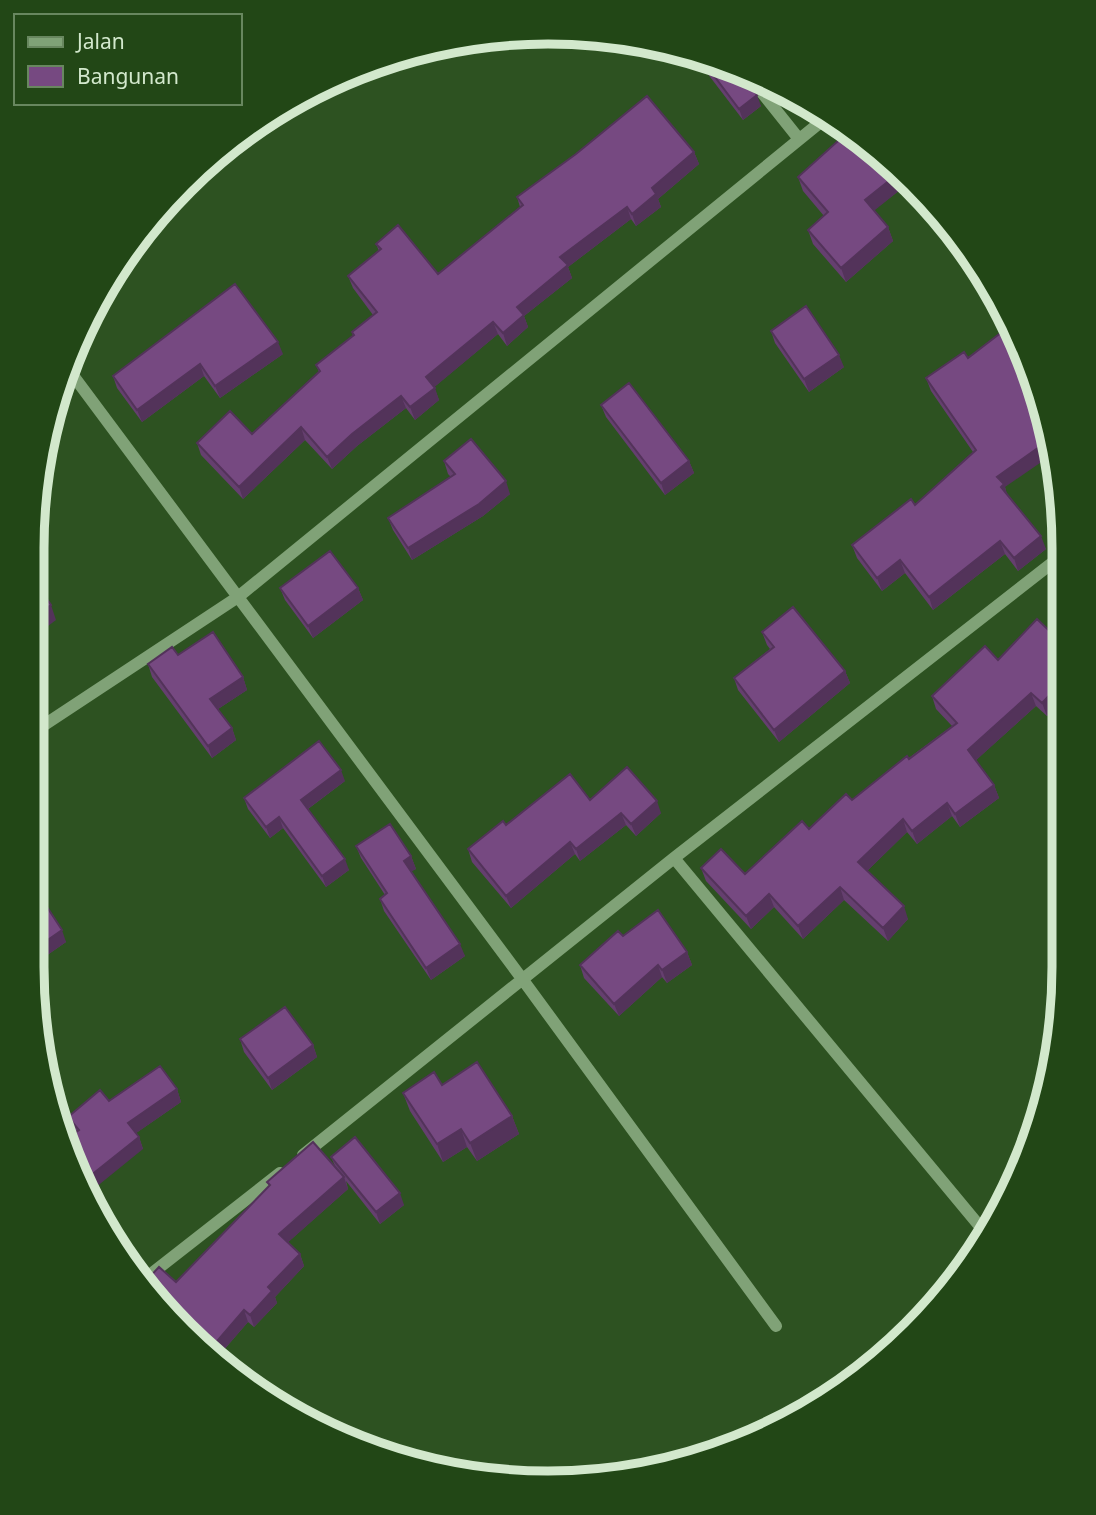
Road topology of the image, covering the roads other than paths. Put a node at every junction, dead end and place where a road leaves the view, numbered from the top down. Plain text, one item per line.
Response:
1 (761, 91) edge
2 (819, 123) edge
3 (799, 139) junction
4 (74, 377) edge
5 (1052, 562) edge
6 (238, 597) junction
7 (44, 725) edge
8 (674, 858) junction
9 (523, 980) junction
10 (980, 1227) edge
11 (149, 1275) edge
12 (776, 1326) dead end

1 - 3 street
2 - 3 street
3 - 6 street
4 - 6 street
5 - 8 street
6 - 7 street
6 - 9 street
8 - 9 street
8 - 10 street
9 - 11 street
9 - 12 street

